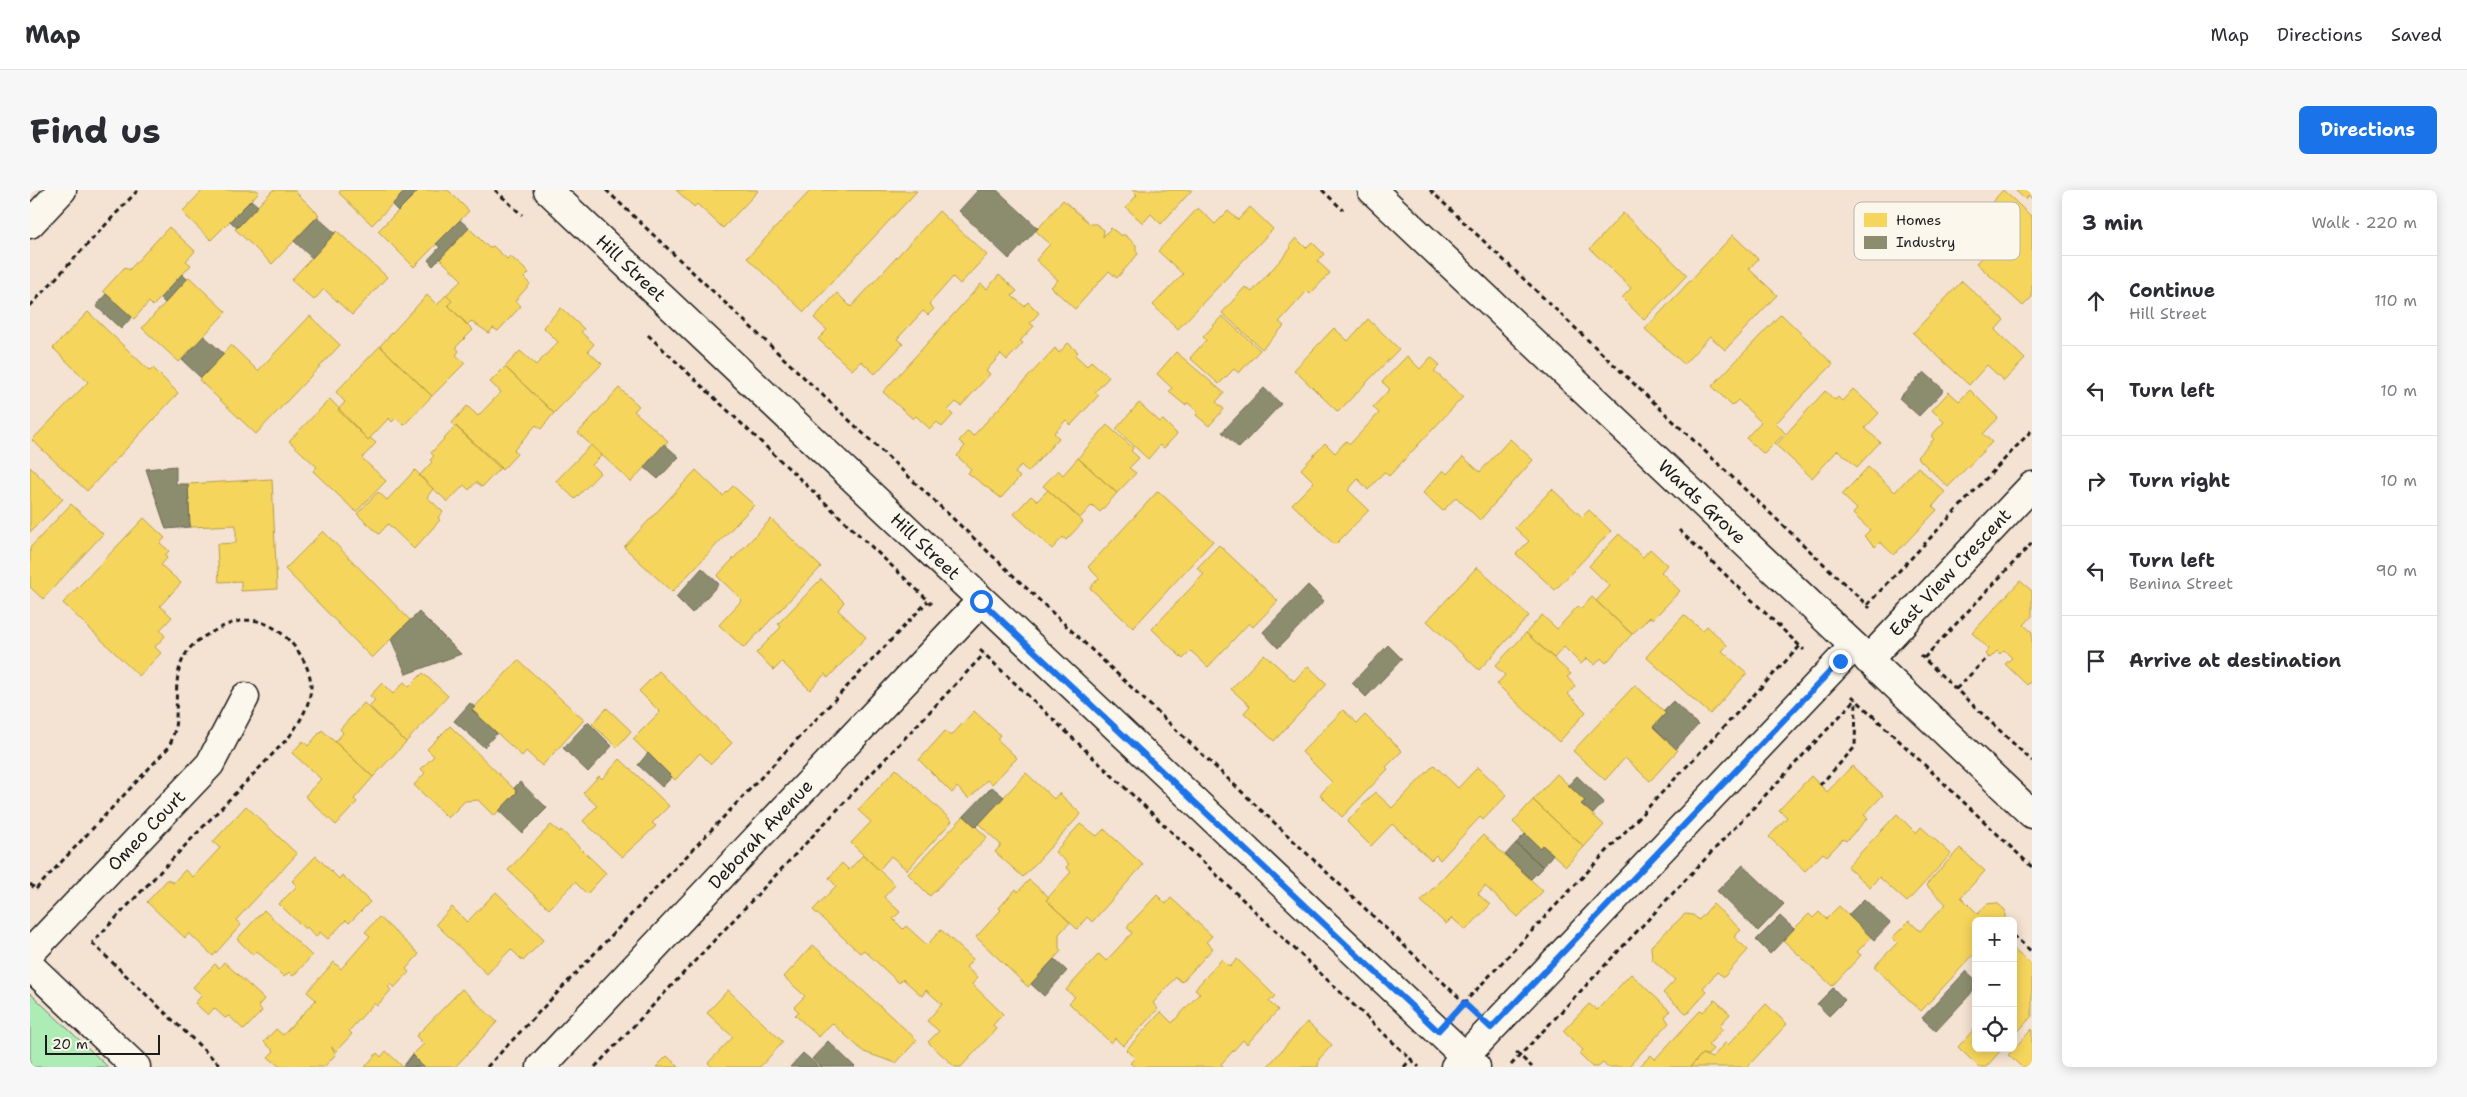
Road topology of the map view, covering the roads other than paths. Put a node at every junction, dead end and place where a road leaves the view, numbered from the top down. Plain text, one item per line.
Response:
1 (548, 190) edge
2 (1372, 190) edge
3 (56, 192) edge
4 (30, 224) edge
5 (2032, 486) edge
6 (981, 601) junction
7 (1861, 653) junction
8 (245, 697) dead end
9 (2032, 814) edge
10 (30, 953) edge
11 (30, 966) edge
12 (1465, 1063) edge
13 (136, 1067) edge
14 (541, 1067) edge

1 - 6 street, Hill Street
2 - 7 street, Wards Grove
3 - 4 street
5 - 7 street, East View Crescent
6 - 12 street, Hill Street
6 - 14 street, Deborah Avenue
7 - 9 street, Wards Grove
7 - 12 street, East View Crescent
8 - 10 street, Omeo Court
11 - 13 street

